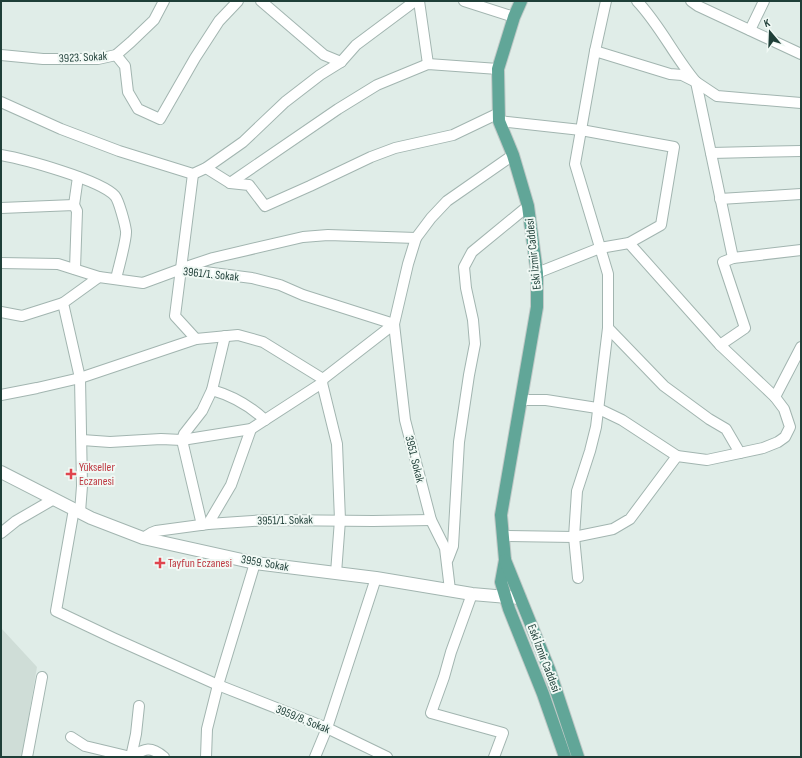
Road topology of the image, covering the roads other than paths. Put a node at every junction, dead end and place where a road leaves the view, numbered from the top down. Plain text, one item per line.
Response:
1 (164, 1) edge
2 (238, 1) edge
3 (261, 1) edge
4 (415, 1) edge
5 (419, 1) edge
6 (464, 1) edge
7 (521, 1) edge
8 (606, 1) edge
9 (637, 1) edge
10 (691, 1) edge
11 (764, 1) edge
12 (514, 17) junction
13 (750, 30) junction
14 (596, 51) junction
15 (801, 54) edge
16 (1, 55) edge
17 (116, 55) junction
18 (341, 62) junction
19 (428, 64) junction
20 (498, 69) junction
21 (696, 82) junction
22 (1, 102) edge
23 (801, 103) edge
24 (499, 117) junction
25 (581, 130) junction
26 (801, 151) edge
27 (711, 153) junction
28 (1, 155) edge
29 (513, 155) junction
30 (206, 168) junction
31 (193, 174) junction
32 (78, 177) junction
33 (230, 183) junction
34 (801, 194) edge
35 (720, 199) junction
36 (74, 205) junction
37 (528, 206) junction
38 (1, 208) edge
39 (416, 238) junction
40 (629, 242) junction
41 (600, 248) junction
42 (801, 250) edge
43 (733, 258) junction
44 (1, 263) edge
45 (75, 269) junction
46 (181, 269) junction
47 (538, 273) junction
48 (99, 277) junction
49 (116, 279) junction
50 (63, 303) junction
51 (1, 312) edge
52 (394, 324) junction
53 (608, 328) junction
54 (225, 336) junction
55 (196, 338) junction
56 (720, 345) junction
57 (801, 347) edge
58 (80, 378) junction
59 (322, 381) junction
60 (212, 390) junction
61 (1, 395) edge
62 (775, 397) junction
63 (520, 400) junction
64 (597, 408) junction
65 (265, 420) junction
66 (251, 429) junction
67 (82, 440) junction
68 (182, 440) junction
69 (740, 453) junction
70 (677, 456) junction
71 (1, 472) edge
72 (54, 499) junction
73 (77, 511) junction
74 (340, 520) junction
75 (430, 520) junction
76 (205, 524) junction
77 (1, 533) edge
78 (503, 536) junction
79 (574, 537) junction
80 (143, 538) junction
81 (505, 560) junction
82 (447, 561) junction
83 (255, 563) junction
84 (336, 573) junction
85 (376, 578) junction
86 (578, 578) dead end
87 (450, 590) junction
88 (472, 594) junction
89 (505, 597) junction
90 (520, 598) junction
91 (42, 677) dead end
92 (218, 685) junction
93 (139, 706) dead end
94 (326, 728) junction
95 (71, 736) dead end
96 (27, 757) edge
97 (131, 757) edge
98 (164, 757) edge
99 (206, 757) edge
100 (315, 757) edge
101 (387, 757) edge
102 (494, 757) edge
103 (565, 757) edge
104 (578, 757) edge

1 - 17 street, 3923. Sokak
2 - 17 street
3 - 18 street
4 - 18 street
5 - 19 street
6 - 12 street
7 - 12 main road, Eski İzmir Caddesi
8 - 14 street
9 - 21 street
10 - 13 street
11 - 13 street
12 - 20 main road, Eski İzmir Caddesi
13 - 15 street
14 - 21 street
14 - 25 street
16 - 17 street, 3923. Sokak
18 - 30 street
19 - 20 street
19 - 33 street
20 - 24 main road, Eski İzmir Caddesi
21 - 23 street
21 - 27 street
22 - 31 street
24 - 25 street
24 - 29 main road, Eski İzmir Caddesi
24 - 33 street
25 - 40 street
25 - 41 street
26 - 27 street
27 - 35 street
28 - 32 street
29 - 37 main road, Eski İzmir Caddesi
29 - 39 street, 3951. Sokak
30 - 31 street
30 - 33 street
31 - 46 street
32 - 36 street
32 - 49 street
34 - 35 street
35 - 43 street
36 - 38 street
36 - 45 street
37 - 47 main road, Eski İzmir Caddesi
37 - 82 street
39 - 46 street
39 - 52 street, 3951. Sokak
40 - 41 street
40 - 56 street
41 - 47 street
41 - 53 street
42 - 43 street
43 - 56 street
44 - 45 street, 3961/1. Sokak
45 - 48 street, 3961/1. Sokak
46 - 49 street, 3961/1. Sokak
46 - 52 street, 3961/1. Sokak
46 - 55 street
47 - 63 main road, Eski İzmir Caddesi
48 - 49 street, 3961/1. Sokak
48 - 50 street
50 - 51 street
50 - 58 street
52 - 59 street
52 - 75 street, 3951. Sokak
53 - 64 street
53 - 69 street
54 - 55 street
54 - 59 street
54 - 60 street
55 - 58 street
56 - 62 street
57 - 62 street
58 - 61 street
58 - 67 street
59 - 65 street
59 - 74 street
60 - 65 street
60 - 68 street
62 - 69 street
63 - 64 street
63 - 78 main road, Eski İzmir Caddesi
64 - 70 street
64 - 79 street
65 - 66 street
66 - 68 street
66 - 76 street
67 - 68 street
67 - 73 street
68 - 76 street
69 - 70 street
70 - 79 street
71 - 72 street, 3959. Sokak
72 - 73 street, 3959. Sokak
72 - 77 street
73 - 80 street, 3959. Sokak
73 - 92 street, 3959/8. Sokak
74 - 75 street, 3951/1. Sokak
74 - 76 street, 3951/1. Sokak
74 - 84 street
75 - 82 street, 3951. Sokak
76 - 80 street, 3951/1. Sokak
78 - 79 street
78 - 81 main road, Eski İzmir Caddesi
79 - 86 street
80 - 83 street, 3959. Sokak
81 - 89 main road, Eski İzmir Caddesi
81 - 90 main road, Eski İzmir Caddesi
82 - 87 street, 3951. Sokak
83 - 84 street, 3959. Sokak
83 - 92 street
84 - 85 street, 3959. Sokak
85 - 87 street, 3959. Sokak
85 - 94 street
87 - 88 street, 3959. Sokak
88 - 89 street, 3959. Sokak
88 - 102 street
89 - 90 street, 3959. Sokak
89 - 103 main road, Eski İzmir Caddesi
90 - 104 main road, Eski İzmir Caddesi
91 - 96 street
92 - 94 street, 3959/8. Sokak
92 - 99 street
93 - 97 street
94 - 100 street
94 - 101 street, 3959/8. Sokak
95 - 97 street
97 - 98 street

